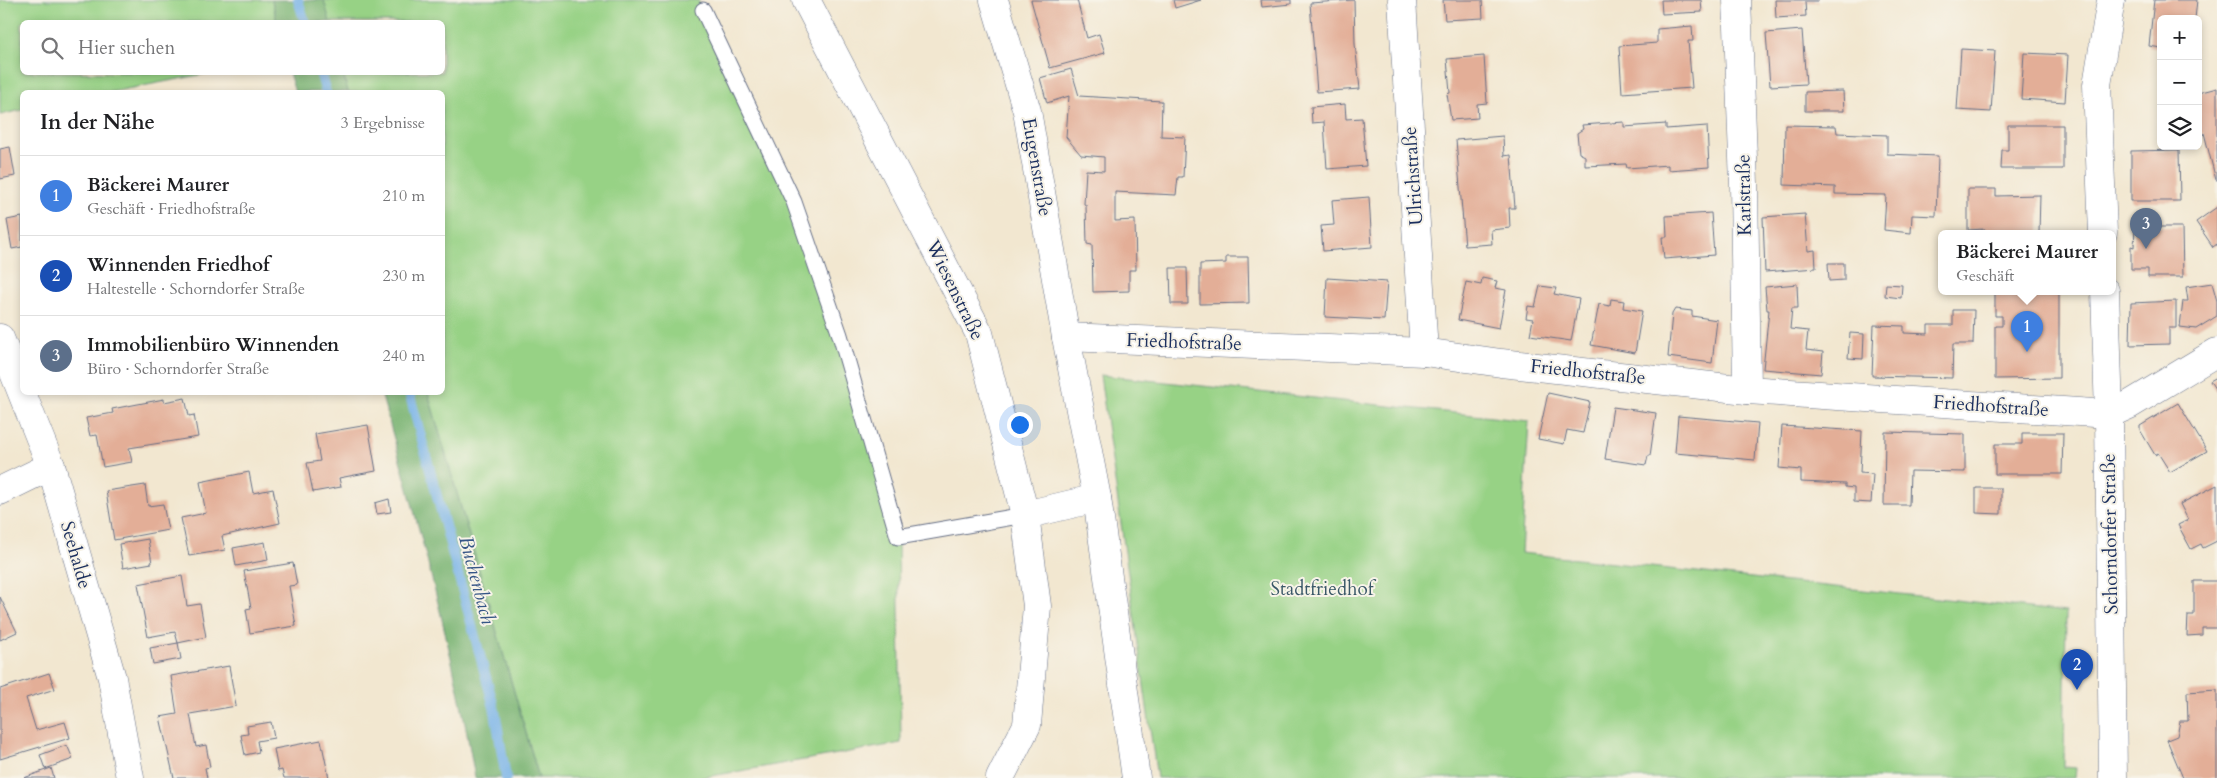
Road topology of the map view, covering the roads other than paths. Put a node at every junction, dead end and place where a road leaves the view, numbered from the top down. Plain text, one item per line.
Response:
1 (806, 0) edge
2 (994, 0) edge
3 (1402, 0) edge
4 (1737, 0) edge
5 (2111, 0) edge
6 (703, 10) dead end
7 (2102, 230) edge
8 (2105, 295) edge
9 (1066, 337) junction
10 (0, 338) edge
11 (1424, 352) junction
12 (2217, 352) edge
13 (20, 388) edge
14 (1747, 390) junction
15 (23, 395) edge
16 (2109, 414) junction
17 (51, 466) junction
18 (0, 491) edge
19 (1097, 498) junction
20 (1025, 515) junction
21 (130, 778) edge
22 (1000, 778) edge
23 (1136, 778) edge
24 (2113, 778) edge

1 - 20 street, Wiesenstraße
2 - 9 street, Eugenstraße
3 - 11 street, Ulrichstraße
4 - 14 street, Karlstraße
5 - 7 street
6 - 20 lane
8 - 16 street, Schorndorfer Straße
9 - 11 street, Friedhofstraße
9 - 19 street, Eugenstraße
10 - 13 street, Seehalde
11 - 14 street, Friedhofstraße
12 - 16 street
14 - 16 street, Friedhofstraße
15 - 17 street, Seehalde
16 - 24 street, Schorndorfer Straße
17 - 18 street
17 - 21 street, Seehalde
19 - 20 street
19 - 23 street, Eugenstraße
20 - 22 street, Wiesenstraße

